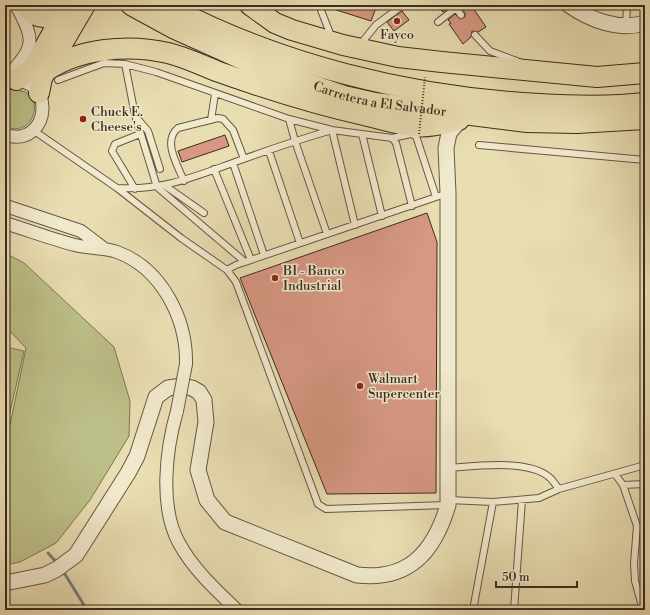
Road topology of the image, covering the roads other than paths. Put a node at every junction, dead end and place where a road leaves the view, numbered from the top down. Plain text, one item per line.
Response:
1 (16, 5) edge
2 (26, 5) edge
3 (85, 5) edge
4 (131, 5) edge
5 (166, 5) edge
6 (250, 5) edge
7 (319, 5) edge
8 (403, 5) edge
9 (569, 5) edge
10 (627, 5) edge
11 (66, 9) edge
12 (460, 15) dead end
13 (438, 22) dead end
14 (645, 24) edge
15 (626, 26) junction
16 (175, 29) junction
17 (475, 35) dead end
18 (332, 42) junction
19 (357, 48) junction
20 (298, 60) junction
21 (125, 64) junction
22 (205, 67) junction
23 (535, 71) junction
24 (645, 73) edge
25 (52, 76) junction
26 (9, 81) edge
27 (39, 93) junction
28 (215, 94) junction
29 (645, 103) edge
30 (135, 115) junction
31 (479, 116) junction
32 (289, 119) junction
33 (645, 119) edge
34 (211, 120) junction
35 (460, 120) junction
36 (34, 130) junction
37 (332, 130) junction
38 (423, 130) junction
39 (140, 134) junction
40 (362, 134) junction
41 (5, 135) edge
42 (392, 138) junction
43 (295, 141) junction
44 (479, 145) dead end
45 (446, 148) junction
46 (269, 151) junction
47 (244, 159) junction
48 (645, 160) edge
49 (233, 163) junction
50 (160, 169) dead end
51 (214, 169) junction
52 (184, 181) junction
53 (164, 185) junction
54 (157, 187) junction
55 (117, 188) junction
56 (135, 189) junction
57 (442, 195) junction
58 (9, 206) dead end
59 (412, 206) junction
60 (204, 213) dead end
61 (382, 216) junction
62 (5, 223) edge
63 (355, 225) junction
64 (327, 234) junction
65 (300, 243) junction
66 (102, 247) junction
67 (264, 255) junction
68 (248, 261) junction
69 (227, 270) junction
70 (645, 465) edge
71 (449, 468) junction
72 (615, 474) junction
73 (645, 484) edge
74 (623, 485) junction
75 (559, 489) junction
76 (522, 500) junction
77 (493, 502) junction
78 (448, 503) junction
79 (5, 584) edge
80 (237, 610) edge
81 (474, 610) edge
82 (514, 610) edge
83 (643, 610) edge

1 - 26 street
2 - 11 highway
3 - 25 highway
4 - 16 highway, Carretera a El Salvador
5 - 20 highway, Carretera a El Salvador
6 - 18 highway
6 - 20 highway
7 - 18 lane
8 - 19 lane
9 - 15 street
10 - 15 lane
11 - 26 highway
12 - 13 lane
14 - 15 street
16 - 22 highway
16 - 31 highway, Carretera a El Salvador
17 - 23 lane
18 - 19 highway
19 - 23 highway
20 - 29 highway, Carretera a El Salvador
21 - 25 lane
21 - 28 lane
21 - 30 lane
22 - 25 highway
22 - 38 highway
23 - 24 highway
25 - 27 highway
26 - 27 street
27 - 36 street
28 - 32 lane
28 - 34 lane
30 - 39 lane
30 - 50 lane
31 - 33 highway, Carretera a El Salvador
31 - 35 highway
32 - 37 lane
32 - 43 lane
34 - 47 lane
34 - 52 lane
35 - 38 highway
35 - 45 street
36 - 41 street
36 - 55 lane
37 - 40 lane
37 - 43 lane
37 - 63 lane
38 - 45 street
39 - 54 lane
39 - 56 lane
40 - 42 lane
40 - 61 lane
42 - 57 lane
42 - 59 lane
43 - 46 lane
43 - 64 lane
44 - 48 lane
45 - 57 street
46 - 47 lane
46 - 65 lane
47 - 49 lane
49 - 51 lane
49 - 67 lane
51 - 52 lane
51 - 68 lane
52 - 53 lane
53 - 54 lane
53 - 60 lane
54 - 56 lane
54 - 68 lane
55 - 56 lane
55 - 69 lane
57 - 59 lane
57 - 71 street
58 - 66 street
59 - 61 lane
61 - 63 lane
62 - 66 street
63 - 64 lane
64 - 65 lane
65 - 67 lane
66 - 80 street, bridge
67 - 68 lane
68 - 69 lane
69 - 78 lane
70 - 72 lane
71 - 75 lane
71 - 78 street
72 - 74 lane
72 - 75 lane
73 - 74 lane
74 - 83 lane
75 - 76 lane
76 - 77 lane
76 - 82 lane
77 - 78 lane
77 - 81 lane
78 - 79 street

